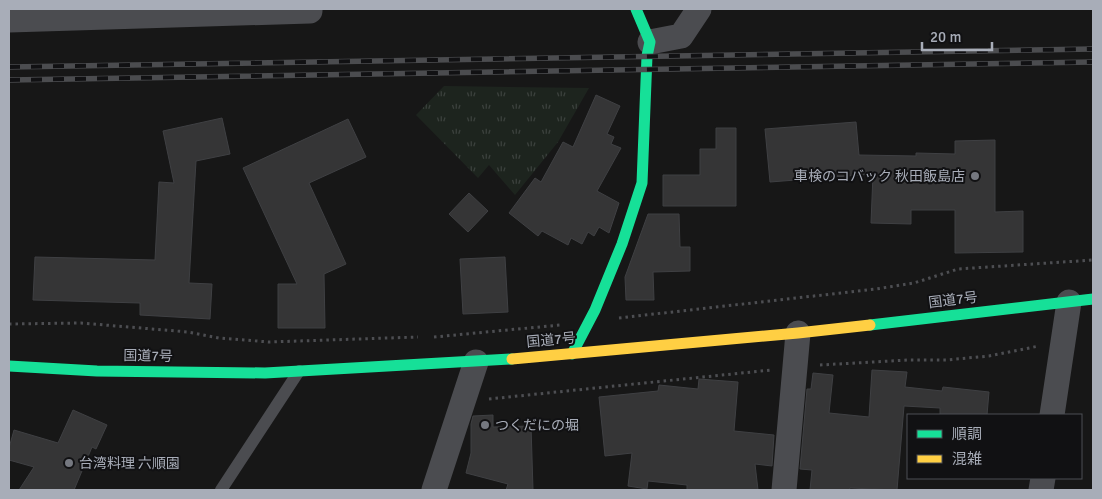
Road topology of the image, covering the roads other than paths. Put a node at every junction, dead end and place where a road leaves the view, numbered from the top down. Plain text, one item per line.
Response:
1 (310, 9) edge
2 (636, 9) edge
3 (699, 9) edge
4 (156, 12) edge
5 (9, 20) edge
6 (650, 42) junction
7 (1093, 299) edge
8 (1069, 302) junction
9 (798, 333) junction
10 (572, 354) junction
11 (476, 362) junction
12 (9, 366) edge
13 (299, 371) junction
14 (1052, 414) edge
15 (221, 490) edge
16 (434, 490) edge
17 (784, 490) edge

1 - 4 street
2 - 6 main road
3 - 6 street
4 - 5 street
6 - 10 main road
7 - 8 main road, 国道7号
8 - 9 main road, 国道7号
8 - 14 street
9 - 10 main road, 国道7号
9 - 17 street
10 - 11 main road, 国道7号
11 - 13 main road, 国道7号
11 - 16 street
12 - 13 main road, 国道7号
13 - 15 lane

